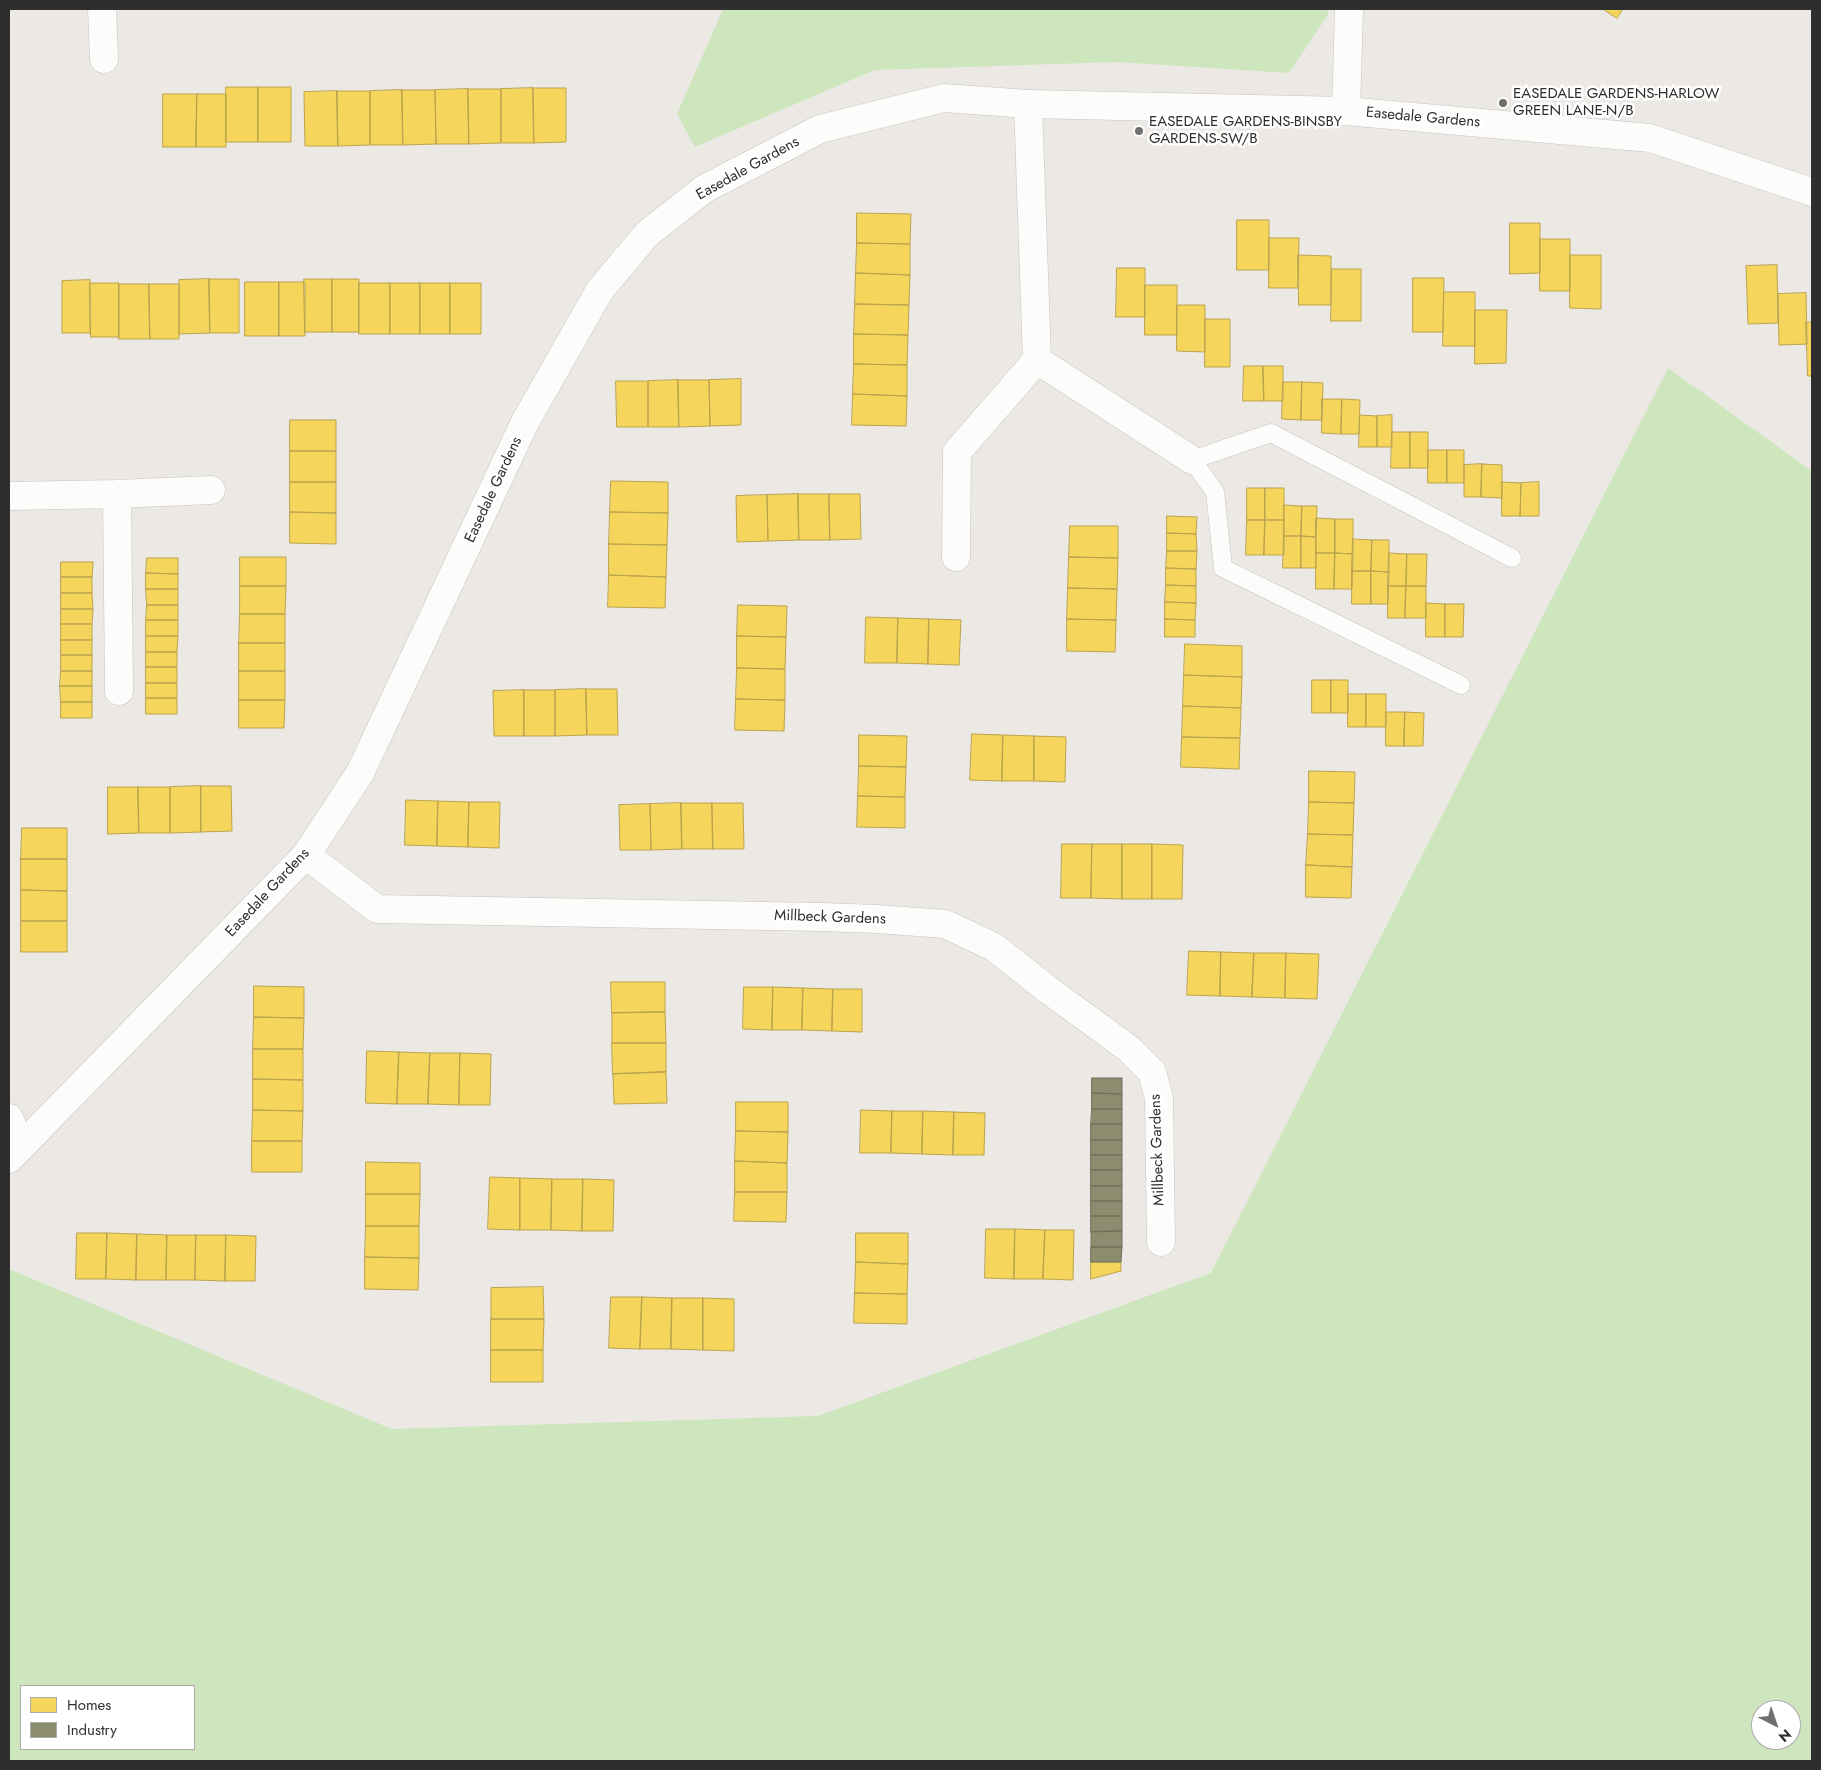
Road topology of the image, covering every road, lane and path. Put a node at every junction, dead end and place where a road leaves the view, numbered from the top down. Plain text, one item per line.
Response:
1 (102, 9) edge
2 (1349, 9) edge
3 (104, 59) dead end
4 (1028, 104) junction
5 (1346, 111) junction
6 (1812, 192) edge
7 (1037, 360) junction
8 (1192, 460) junction
9 (211, 490) dead end
10 (118, 494) junction
11 (9, 496) edge
12 (956, 557) dead end
13 (1512, 558) dead end
14 (1460, 685) dead end
15 (119, 691) dead end
16 (306, 856) junction
17 (9, 1118) edge
18 (15, 1153) edge
19 (1161, 1242) dead end

1 - 3 street
2 - 5 street
4 - 5 street, Easedale Gardens
4 - 7 street
4 - 16 street, Easedale Gardens
5 - 6 street, Easedale Gardens
7 - 8 street
7 - 12 street
8 - 13 lane
8 - 14 lane
9 - 10 street
10 - 11 street
10 - 15 street
16 - 18 street, Easedale Gardens
16 - 19 street, Millbeck Gardens
17 - 18 street

